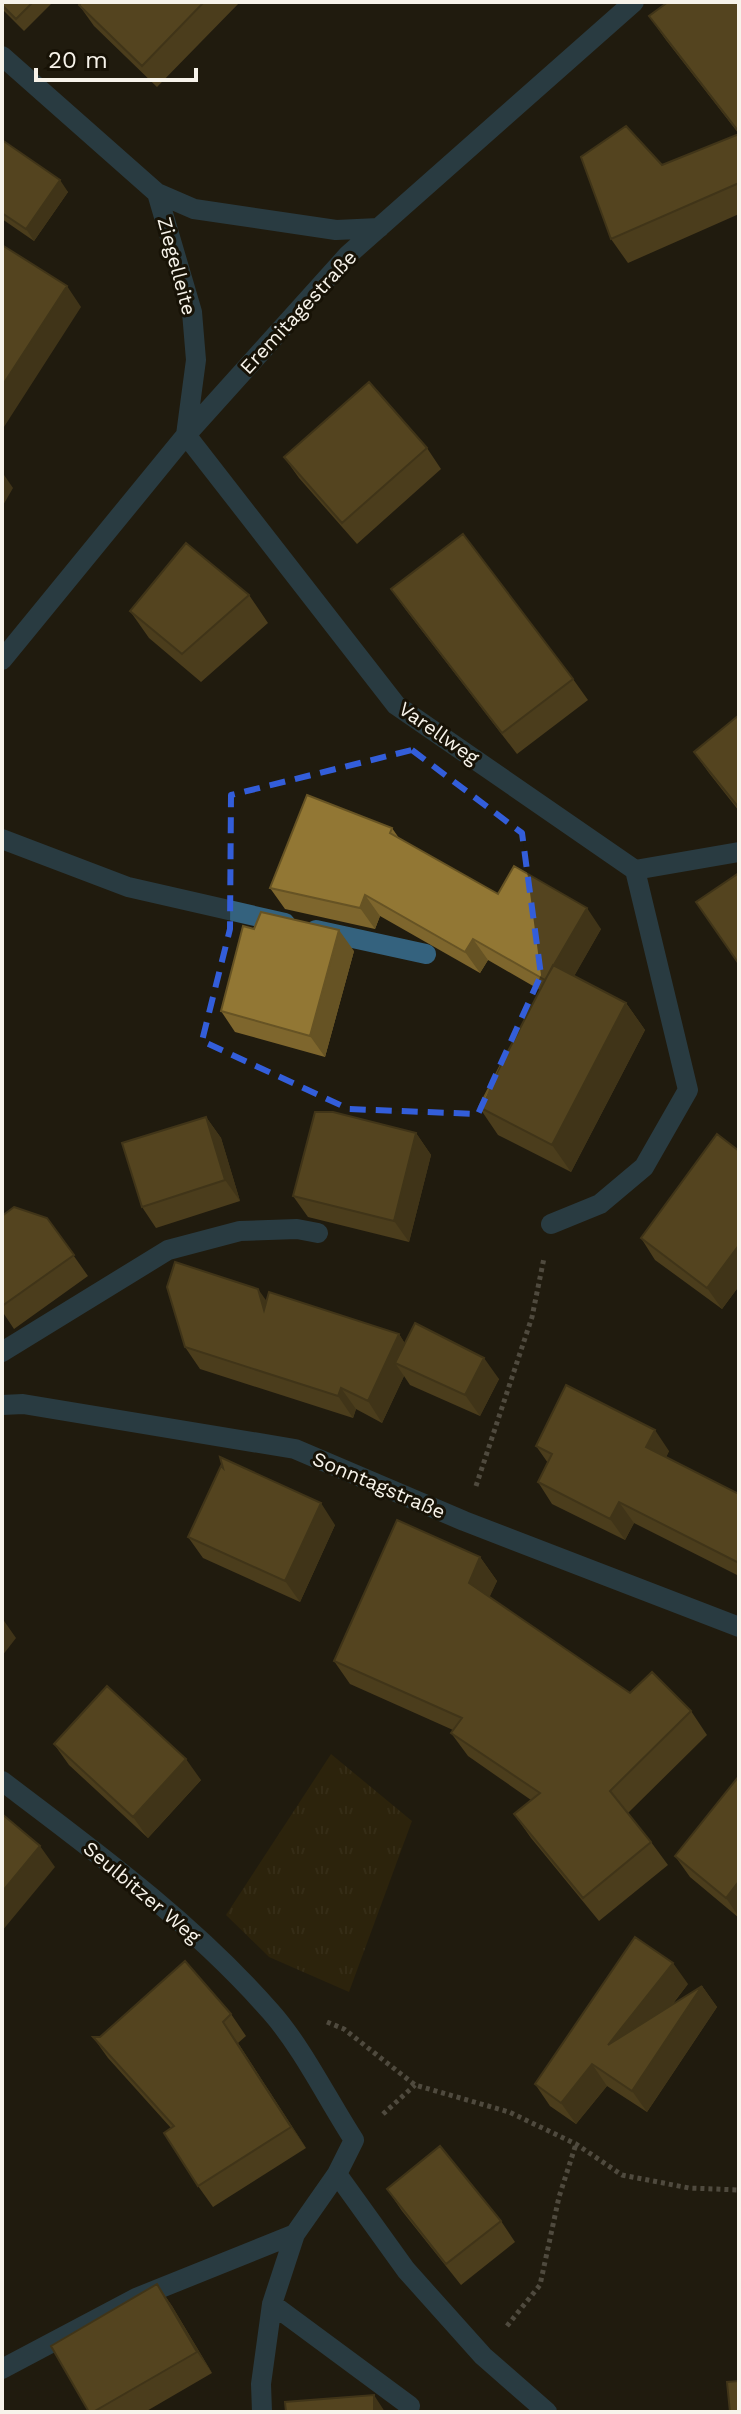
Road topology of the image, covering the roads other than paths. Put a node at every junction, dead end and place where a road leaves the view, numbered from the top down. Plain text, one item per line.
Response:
1 (634, 2) edge
2 (2, 56) edge
3 (157, 193) junction
4 (379, 228) junction
5 (186, 435) junction
6 (2, 660) edge
7 (2, 839) edge
8 (739, 852) edge
9 (635, 870) junction
10 (426, 954) edge
11 (551, 1224) road end
12 (318, 1233) dead end
13 (2, 1352) edge
14 (2, 1405) edge
15 (739, 1627) edge
16 (2, 1781) edge
17 (337, 2174) junction
18 (295, 2234) junction
19 (272, 2304) junction
20 (2, 2369) edge
21 (410, 2406) dead end
22 (262, 2412) edge
23 (547, 2412) edge

1 - 4 street, Eremitagestraße
2 - 3 street, Ziegelleite
3 - 4 street, Ziegelleite
3 - 5 street, Ziegelleite
4 - 5 street, Eremitagestraße
5 - 6 street, Eremitagestraße
5 - 9 street, Varellweg
7 - 10 street
8 - 9 street
9 - 11 street
12 - 13 street
14 - 15 street, Sonntagstraße
16 - 17 street, Seulbitzer Weg
17 - 18 street, Seulbitzer Weg
17 - 23 street
18 - 19 street, Seulbitzer Weg
18 - 20 street
19 - 21 street
19 - 22 street, Seulbitzer Weg

